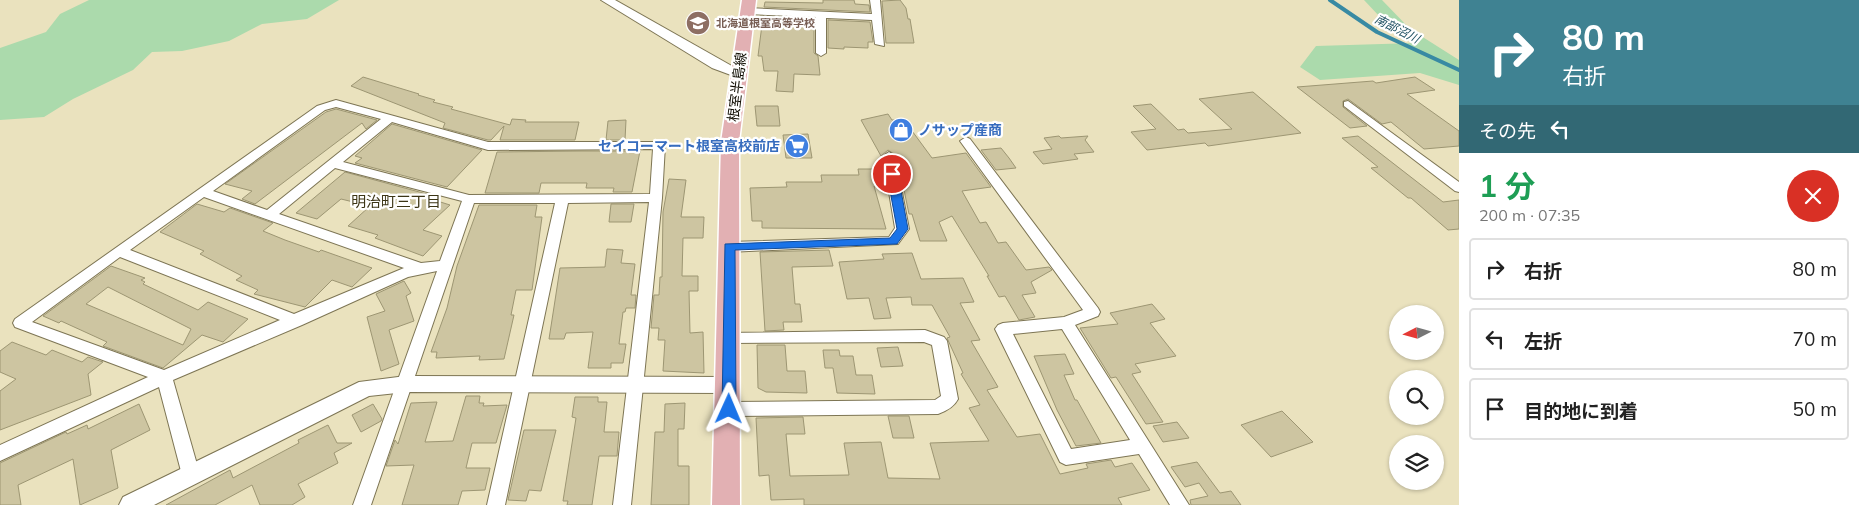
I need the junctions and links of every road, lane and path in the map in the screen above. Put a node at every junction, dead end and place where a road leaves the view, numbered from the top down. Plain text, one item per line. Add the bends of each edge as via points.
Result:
1 (607, 0) edge
2 (875, 0) edge
3 (748, 6) edge
4 (821, 15) junction
5 (877, 18) junction
6 (880, 44) dead end
7 (821, 53) dead end
8 (739, 74) junction
9 (1348, 104) dead end
10 (390, 119) junction
11 (966, 141) dead end
12 (889, 156) dead end
13 (335, 164) junction
14 (1459, 188) edge
15 (204, 192) junction
16 (656, 198) junction
17 (469, 199) junction
18 (562, 199) junction
19 (270, 214) junction
20 (729, 247) junction
21 (119, 251) junction
22 (447, 265) junction
23 (420, 268) junction
24 (297, 321) junction
25 (1066, 323) junction
26 (729, 337) junction
27 (164, 377) junction
28 (406, 384) junction
29 (520, 385) junction
30 (636, 385) junction
31 (730, 385) junction
32 (729, 409) junction
33 (1143, 446) junction
34 (0, 453) edge
35 (191, 475) junction
36 (359, 502) edge
37 (131, 505) edge
38 (496, 505) edge
39 (622, 505) edge
40 (726, 505) edge
41 (1180, 505) edge

1 - 8 street via 717,66
2 - 5 street
3 - 4 street
3 - 8 main road, 根室半島線
4 - 5 street
4 - 7 street
5 - 6 street
8 - 20 main road, 根室半島線 via 730,142
9 - 14 street
10 - 13 street
10 - 15 street via 336,103 321,108
10 - 16 street via 488,146 659,146
11 - 25 street via 1093,312
12 - 20 street via 902,229 893,242
13 - 17 street
13 - 19 street
15 - 19 street
15 - 21 street
16 - 18 street
16 - 30 street
17 - 18 street
17 - 22 street
18 - 29 street
19 - 23 street
20 - 26 main road, 根室半島線
21 - 24 street
21 - 27 street via 20,323
22 - 23 street
22 - 28 street
23 - 24 street
24 - 27 street
25 - 33 street
25 - 33 street via 1003,328 1066,457
26 - 31 main road, 根室半島線
26 - 32 street via 925,336 939,341 950,399 938,407
27 - 34 street
27 - 35 street
28 - 29 street
28 - 35 street via 366,388
28 - 36 street
29 - 30 street
29 - 38 street
30 - 31 street
30 - 39 street
31 - 32 main road, 根室半島線
32 - 40 main road, 根室半島線
33 - 41 street
35 - 37 street

